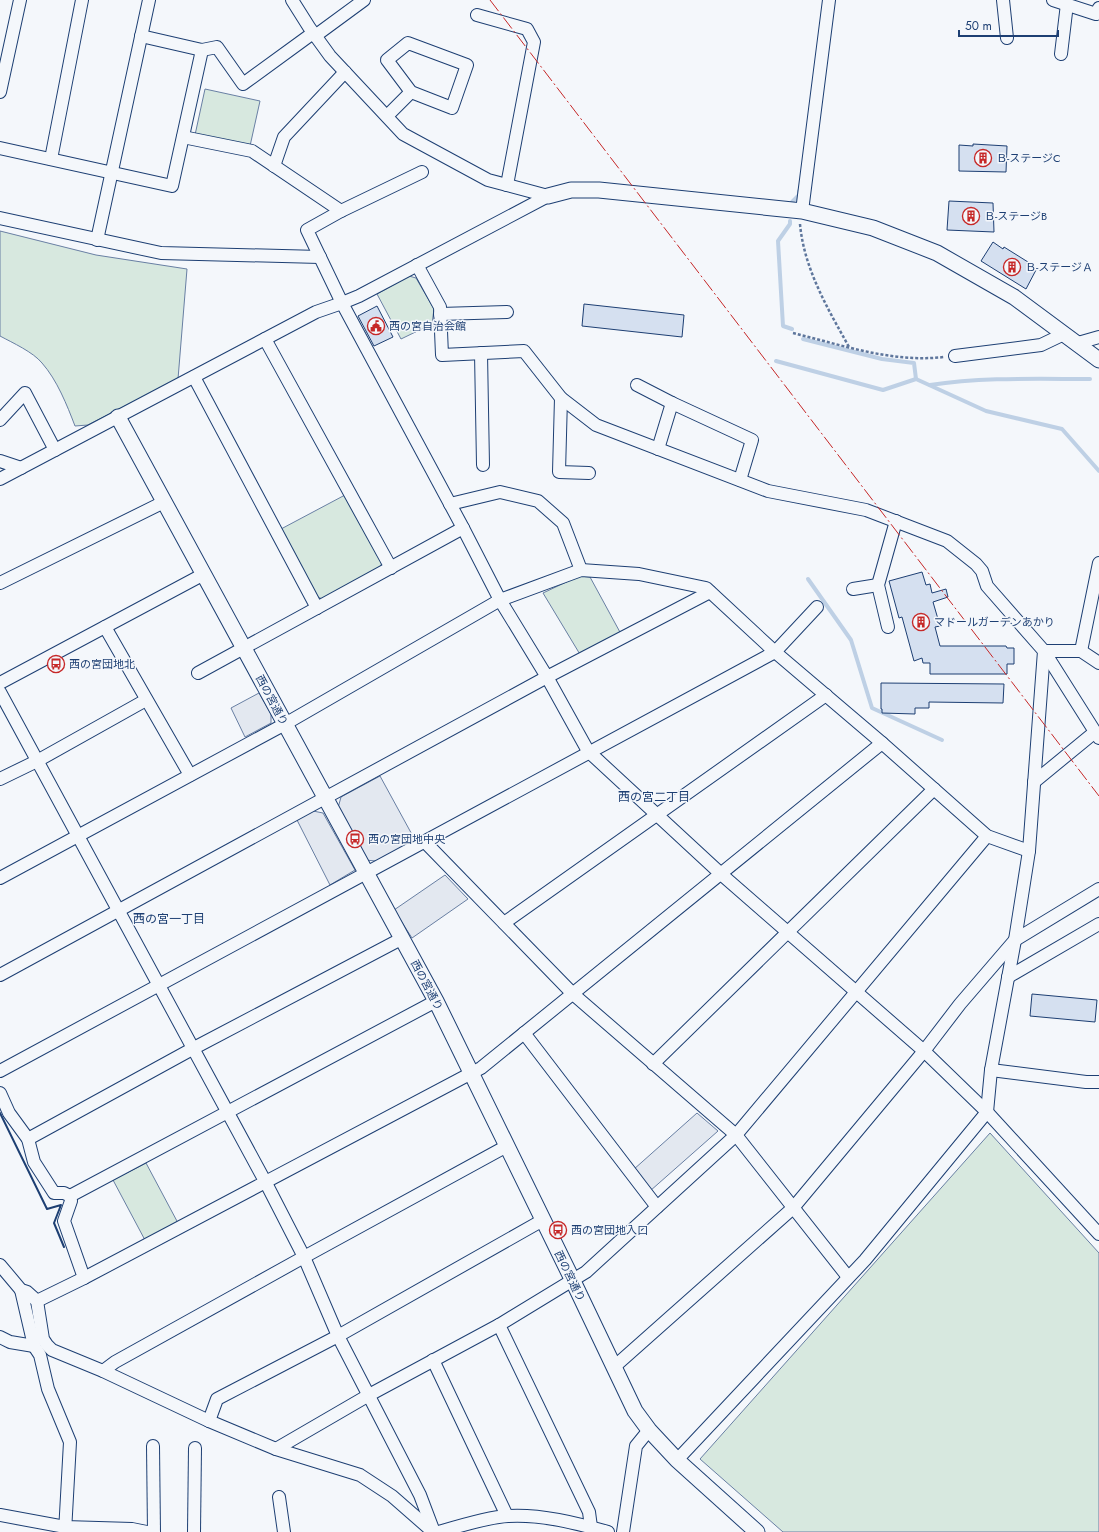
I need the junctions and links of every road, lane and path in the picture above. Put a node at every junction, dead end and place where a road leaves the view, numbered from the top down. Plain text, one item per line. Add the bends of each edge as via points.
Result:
1 (20, 0) edge
2 (82, 0) edge
3 (149, 0) edge
4 (292, 0) edge
5 (364, 0) edge
6 (829, 0) edge
7 (1003, 0) edge
8 (1053, 0) edge
9 (1067, 4) junction
10 (1099, 8) edge
11 (477, 15) dead end
12 (314, 34) junction
13 (142, 36) junction
14 (1007, 38) dead end
15 (5, 49) edge
16 (202, 50) junction
17 (1061, 54) dead end
18 (345, 72) junction
19 (0, 92) edge
20 (411, 92) junction
21 (387, 116) junction
22 (183, 137) junction
23 (0, 148) edge
24 (52, 159) junction
25 (274, 166) junction
26 (112, 172) junction
27 (422, 172) dead end
28 (507, 185) junction
29 (548, 196) junction
30 (341, 211) junction
31 (802, 211) junction
32 (0, 218) edge
33 (97, 240) junction
34 (320, 257) junction
35 (417, 265) junction
36 (342, 303) junction
37 (507, 312) dead end
38 (440, 314) junction
39 (793, 333) dead end
40 (1064, 334) junction
41 (1099, 337) edge
42 (265, 339) junction
43 (1078, 343) junction
44 (849, 347) junction
45 (480, 353) junction
46 (954, 356) joint
47 (1099, 360) edge
48 (194, 377) junction
49 (637, 385) dead end
50 (561, 398) junction
51 (672, 403) junction
52 (118, 417) junction
53 (0, 420) edge
54 (658, 449) junction
55 (55, 450) junction
56 (0, 461) edge
57 (483, 465) dead end
58 (21, 468) junction
59 (589, 473) dead end
60 (0, 479) edge
61 (740, 480) junction
62 (164, 502) junction
63 (450, 504) junction
64 (896, 521) junction
65 (463, 528) junction
66 (1099, 563) edge
67 (391, 568) junction
68 (582, 570) junction
69 (204, 574) junction
70 (0, 583) edge
71 (878, 585) junction
72 (853, 589) dead end
73 (710, 592) junction
74 (500, 600) junction
75 (817, 607) dead end
76 (317, 608) junction
77 (105, 627) junction
78 (888, 627) dead end
79 (244, 648) junction
80 (1044, 651) junction
81 (1081, 651) junction
82 (775, 652) junction
83 (1099, 663) edge
84 (198, 673) dead end
85 (547, 677) junction
86 (0, 683) edge
87 (0, 692) edge
88 (826, 695) junction
89 (146, 700) junction
90 (285, 724) junction
91 (1097, 735) edge
92 (882, 743) junction
93 (588, 752) junction
94 (37, 761) junction
95 (190, 775) junction
96 (0, 779) edge
97 (1034, 782) junction
98 (934, 789) junction
99 (326, 799) junction
100 (657, 814) junction
101 (77, 836) junction
102 (987, 836) junction
103 (424, 842) junction
104 (1029, 851) junction
105 (366, 874) junction
106 (721, 874) junction
107 (0, 878) edge
108 (1099, 889) edge
109 (118, 912) junction
110 (504, 923) junction
111 (1099, 924) edge
112 (788, 932) junction
113 (401, 939) junction
114 (1015, 940) junction
115 (0, 975) edge
116 (1008, 977) junction
117 (159, 986) junction
118 (856, 992) junction
119 (573, 994) junction
120 (436, 1001) junction
121 (524, 1033) junction
122 (194, 1048) junction
123 (924, 1051) junction
124 (653, 1064) junction
125 (991, 1070) junction
126 (0, 1071) edge
127 (472, 1073) junction
128 (1099, 1082) edge
129 (0, 1093) edge
130 (228, 1112) junction
131 (987, 1112) junction
132 (736, 1135) junction
133 (28, 1139) junction
134 (507, 1146) junction
135 (266, 1183) junction
136 (70, 1196) junction
137 (657, 1207) junction
138 (793, 1208) junction
139 (543, 1220) junction
140 (1099, 1234) edge
141 (304, 1257) junction
142 (0, 1265) edge
143 (848, 1277) junction
144 (84, 1278) junction
145 (573, 1281) junction
146 (21, 1290) junction
147 (37, 1301) junction
148 (499, 1325) junction
149 (338, 1336) junction
150 (0, 1338) edge
151 (34, 1346) junction
152 (433, 1360) junction
153 (614, 1367) junction
154 (103, 1371) junction
155 (369, 1395) junction
156 (209, 1421) junction
157 (649, 1430) junction
158 (153, 1446) dead end
159 (195, 1448) dead end
160 (276, 1449) junction
161 (677, 1460) junction
162 (279, 1497) dead end
163 (0, 1515) edge
164 (507, 1516) junction
165 (591, 1527) junction
166 (65, 1529) edge
167 (147, 1532) edge
168 (154, 1532) edge
169 (194, 1532) edge
170 (284, 1532) edge
171 (434, 1532) edge
172 (439, 1532) edge
173 (608, 1532) edge
174 (623, 1532) edge
175 (758, 1532) edge

1 - 15 street
2 - 24 street
3 - 13 street
4 - 12 street
5 - 12 street
6 - 31 street
7 - 14 street
8 - 9 street
9 - 10 street via 1096,14
9 - 17 street
11 - 28 street via 527,29 534,42
12 - 16 street via 243,84 217,47
12 - 18 street
13 - 16 street
13 - 26 street
15 - 19 street
16 - 22 street
18 - 21 street
18 - 25 street via 284,137
20 - 20 street via 452,108 466,65 408,43 387,60
20 - 21 street
21 - 28 street via 403,134 488,180
22 - 25 street via 252,151
22 - 26 street via 172,186
23 - 24 street
24 - 26 street
25 - 30 street
26 - 33 street
27 - 30 street
28 - 29 street
29 - 31 street via 571,190 599,190
29 - 35 street
30 - 34 street via 307,230
31 - 40 street via 873,228 937,253 1014,297
31 - 44 path via 801,231 806,259 830,313
32 - 33 street
33 - 34 street via 161,253
34 - 36 street
35 - 36 street
35 - 38 street via 440,307
36 - 42 street via 316,312
36 - 63 street
37 - 38 street
38 - 45 street via 442,355
39 - 44 path
40 - 43 street
40 - 46 street via 1041,345
41 - 43 street
42 - 48 street
42 - 67 street
43 - 47 street
44 - 46 path via 899,358 929,359
45 - 50 street via 524,351
45 - 57 street
48 - 52 street
48 - 76 street
49 - 51 street
50 - 54 street via 596,425
50 - 59 street via 559,472
51 - 54 street
51 - 61 street via 752,440
52 - 55 street
52 - 62 street, 西の宮通り
53 - 55 street via 25,393
54 - 61 street
55 - 58 street
56 - 58 street
58 - 60 street
61 - 64 street via 768,491 866,510
62 - 69 street, 西の宮通り
62 - 70 street
63 - 65 street
63 - 68 street via 500,492 538,501 563,524
64 - 71 street
64 - 80 street via 947,541 976,564 982,571 987,586
65 - 67 street
65 - 74 street
66 - 81 street
67 - 76 street
68 - 73 street via 639,574 706,588
68 - 74 street
69 - 77 street
69 - 79 street, 西の宮通り
71 - 72 street
71 - 78 street
73 - 82 street
73 - 85 street
74 - 85 street
74 - 90 street
75 - 82 street
76 - 79 street
77 - 86 street
77 - 89 street
79 - 84 street
79 - 90 street, 西の宮通り
80 - 81 street
80 - 91 street
80 - 97 street
81 - 83 street
82 - 88 street
82 - 93 street
85 - 93 street
85 - 99 street
87 - 94 street
88 - 92 street
88 - 100 street
89 - 94 street
89 - 95 street
90 - 95 street
90 - 99 street, 西の宮通り
91 - 97 street
92 - 98 street
92 - 106 street
93 - 100 street
93 - 103 street
94 - 96 street
94 - 101 street
95 - 101 street
97 - 104 street
98 - 102 street
98 - 112 street
99 - 105 street, 西の宮通り
99 - 109 street
100 - 106 street
100 - 110 street
101 - 107 street
101 - 109 street
102 - 104 street
102 - 118 street
103 - 105 street
103 - 110 street
104 - 114 street
105 - 113 street, 西の宮通り
105 - 117 street
106 - 112 street
106 - 119 street
108 - 114 street
109 - 115 street
109 - 117 street
110 - 119 street
111 - 116 street
112 - 118 street
112 - 124 street
113 - 120 street, 西の宮通り
113 - 122 street
114 - 116 street
114 - 123 street
116 - 125 street
117 - 122 street
117 - 126 street
118 - 123 street
118 - 132 street
119 - 121 street
119 - 124 street
120 - 127 street, 西の宮通り
120 - 130 street
121 - 127 street
121 - 137 street
122 - 130 street
122 - 133 street
123 - 131 street
123 - 138 street
124 - 132 street
125 - 128 street
125 - 131 street
127 - 134 street, 西の宮通り
127 - 135 street
129 - 133 street via 9,1113
130 - 135 street
130 - 136 street
131 - 140 street
131 - 143 street via 865,1260
132 - 137 street
132 - 138 street
133 - 136 street via 34,1162 54,1193
134 - 139 street, 西の宮通り
134 - 141 street
135 - 141 street
135 - 144 street
136 - 144 street via 71,1201 64,1221
137 - 145 street
138 - 143 street
138 - 153 street
139 - 145 street, 西の宮通り
139 - 149 street
141 - 149 street
141 - 154 street
142 - 146 street
143 - 161 street
144 - 147 street
145 - 148 street
145 - 153 street, 西の宮通り
146 - 147 street
146 - 151 street
147 - 154 street via 43,1339 47,1345 52,1350
148 - 152 street
148 - 165 street via 588,1512
149 - 155 street
149 - 156 street via 217,1399
150 - 151 street
151 - 166 street via 40,1355 48,1389 70,1442
152 - 155 street
152 - 164 street
153 - 157 street, 西の宮通り via 635,1410
154 - 156 street
155 - 160 street
155 - 171 street via 420,1495
156 - 160 street
157 - 161 street, 西の宮通り
157 - 174 street via 636,1446
158 - 168 street
159 - 169 street
160 - 171 street via 360,1475 392,1496
161 - 175 street, 西の宮通り
162 - 170 street
163 - 166 street
164 - 165 street via 530,1516
164 - 172 street
165 - 173 street
166 - 167 street via 125,1529

